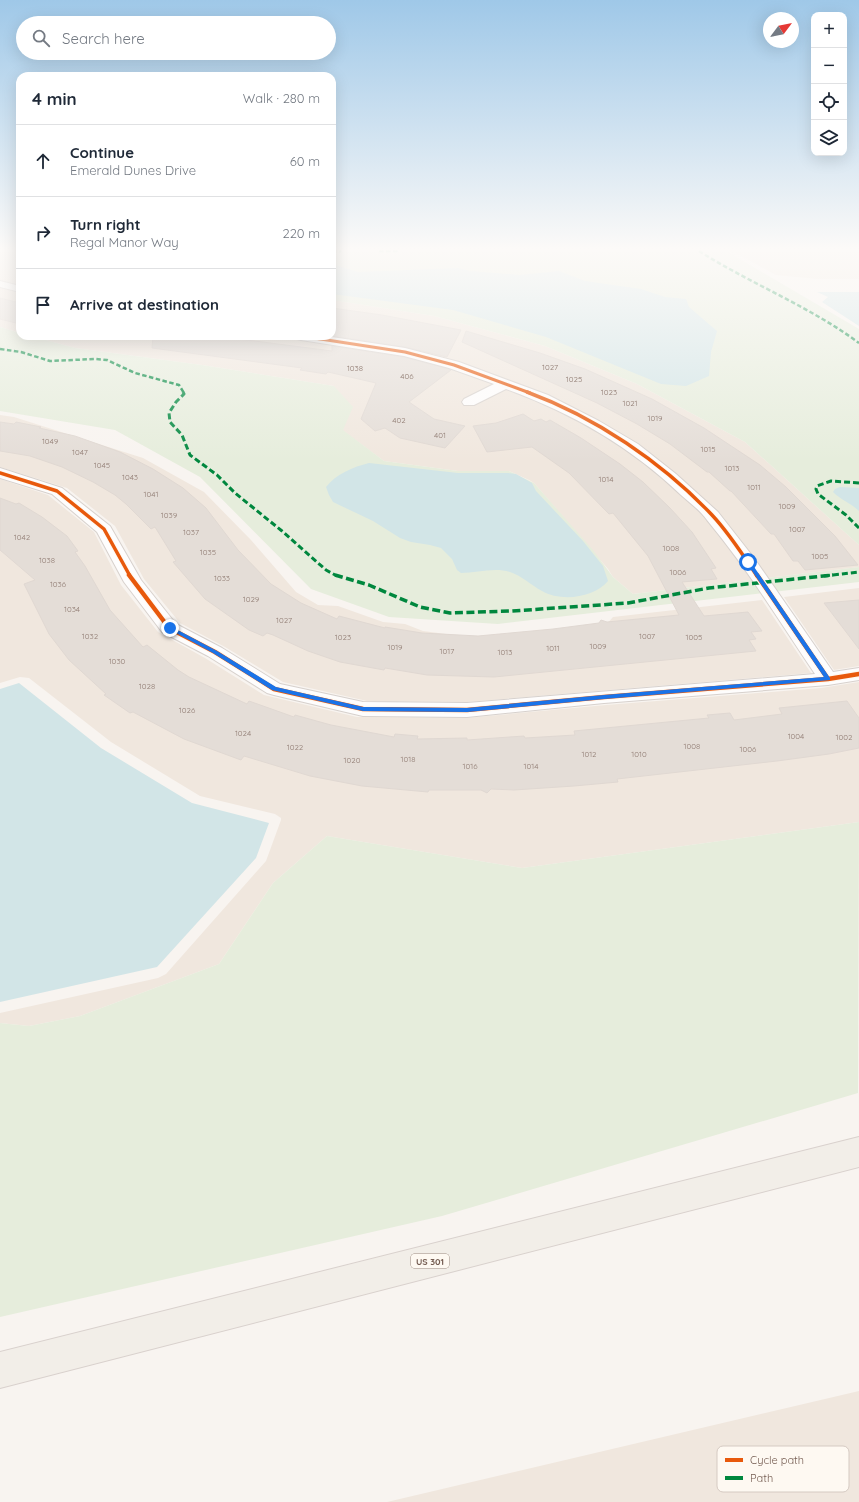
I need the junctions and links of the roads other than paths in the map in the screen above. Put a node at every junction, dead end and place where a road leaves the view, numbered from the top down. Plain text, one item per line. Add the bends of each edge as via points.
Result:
1 (327, 340) edge
2 (505, 384) junction
3 (470, 402) dead end
4 (0, 473) edge
5 (859, 674) edge
6 (828, 679) junction
7 (859, 1152) edge
8 (0, 1370) edge

1 - 2 street via 405,352 454,365
2 - 3 street
2 - 6 street via 543,398 594,424 633,447 671,477 712,515 748,562
4 - 6 street via 58,491 104,529 133,582 170,628 215,652 274,689 363,709 467,710
5 - 6 street
7 - 8 main road, US 301

